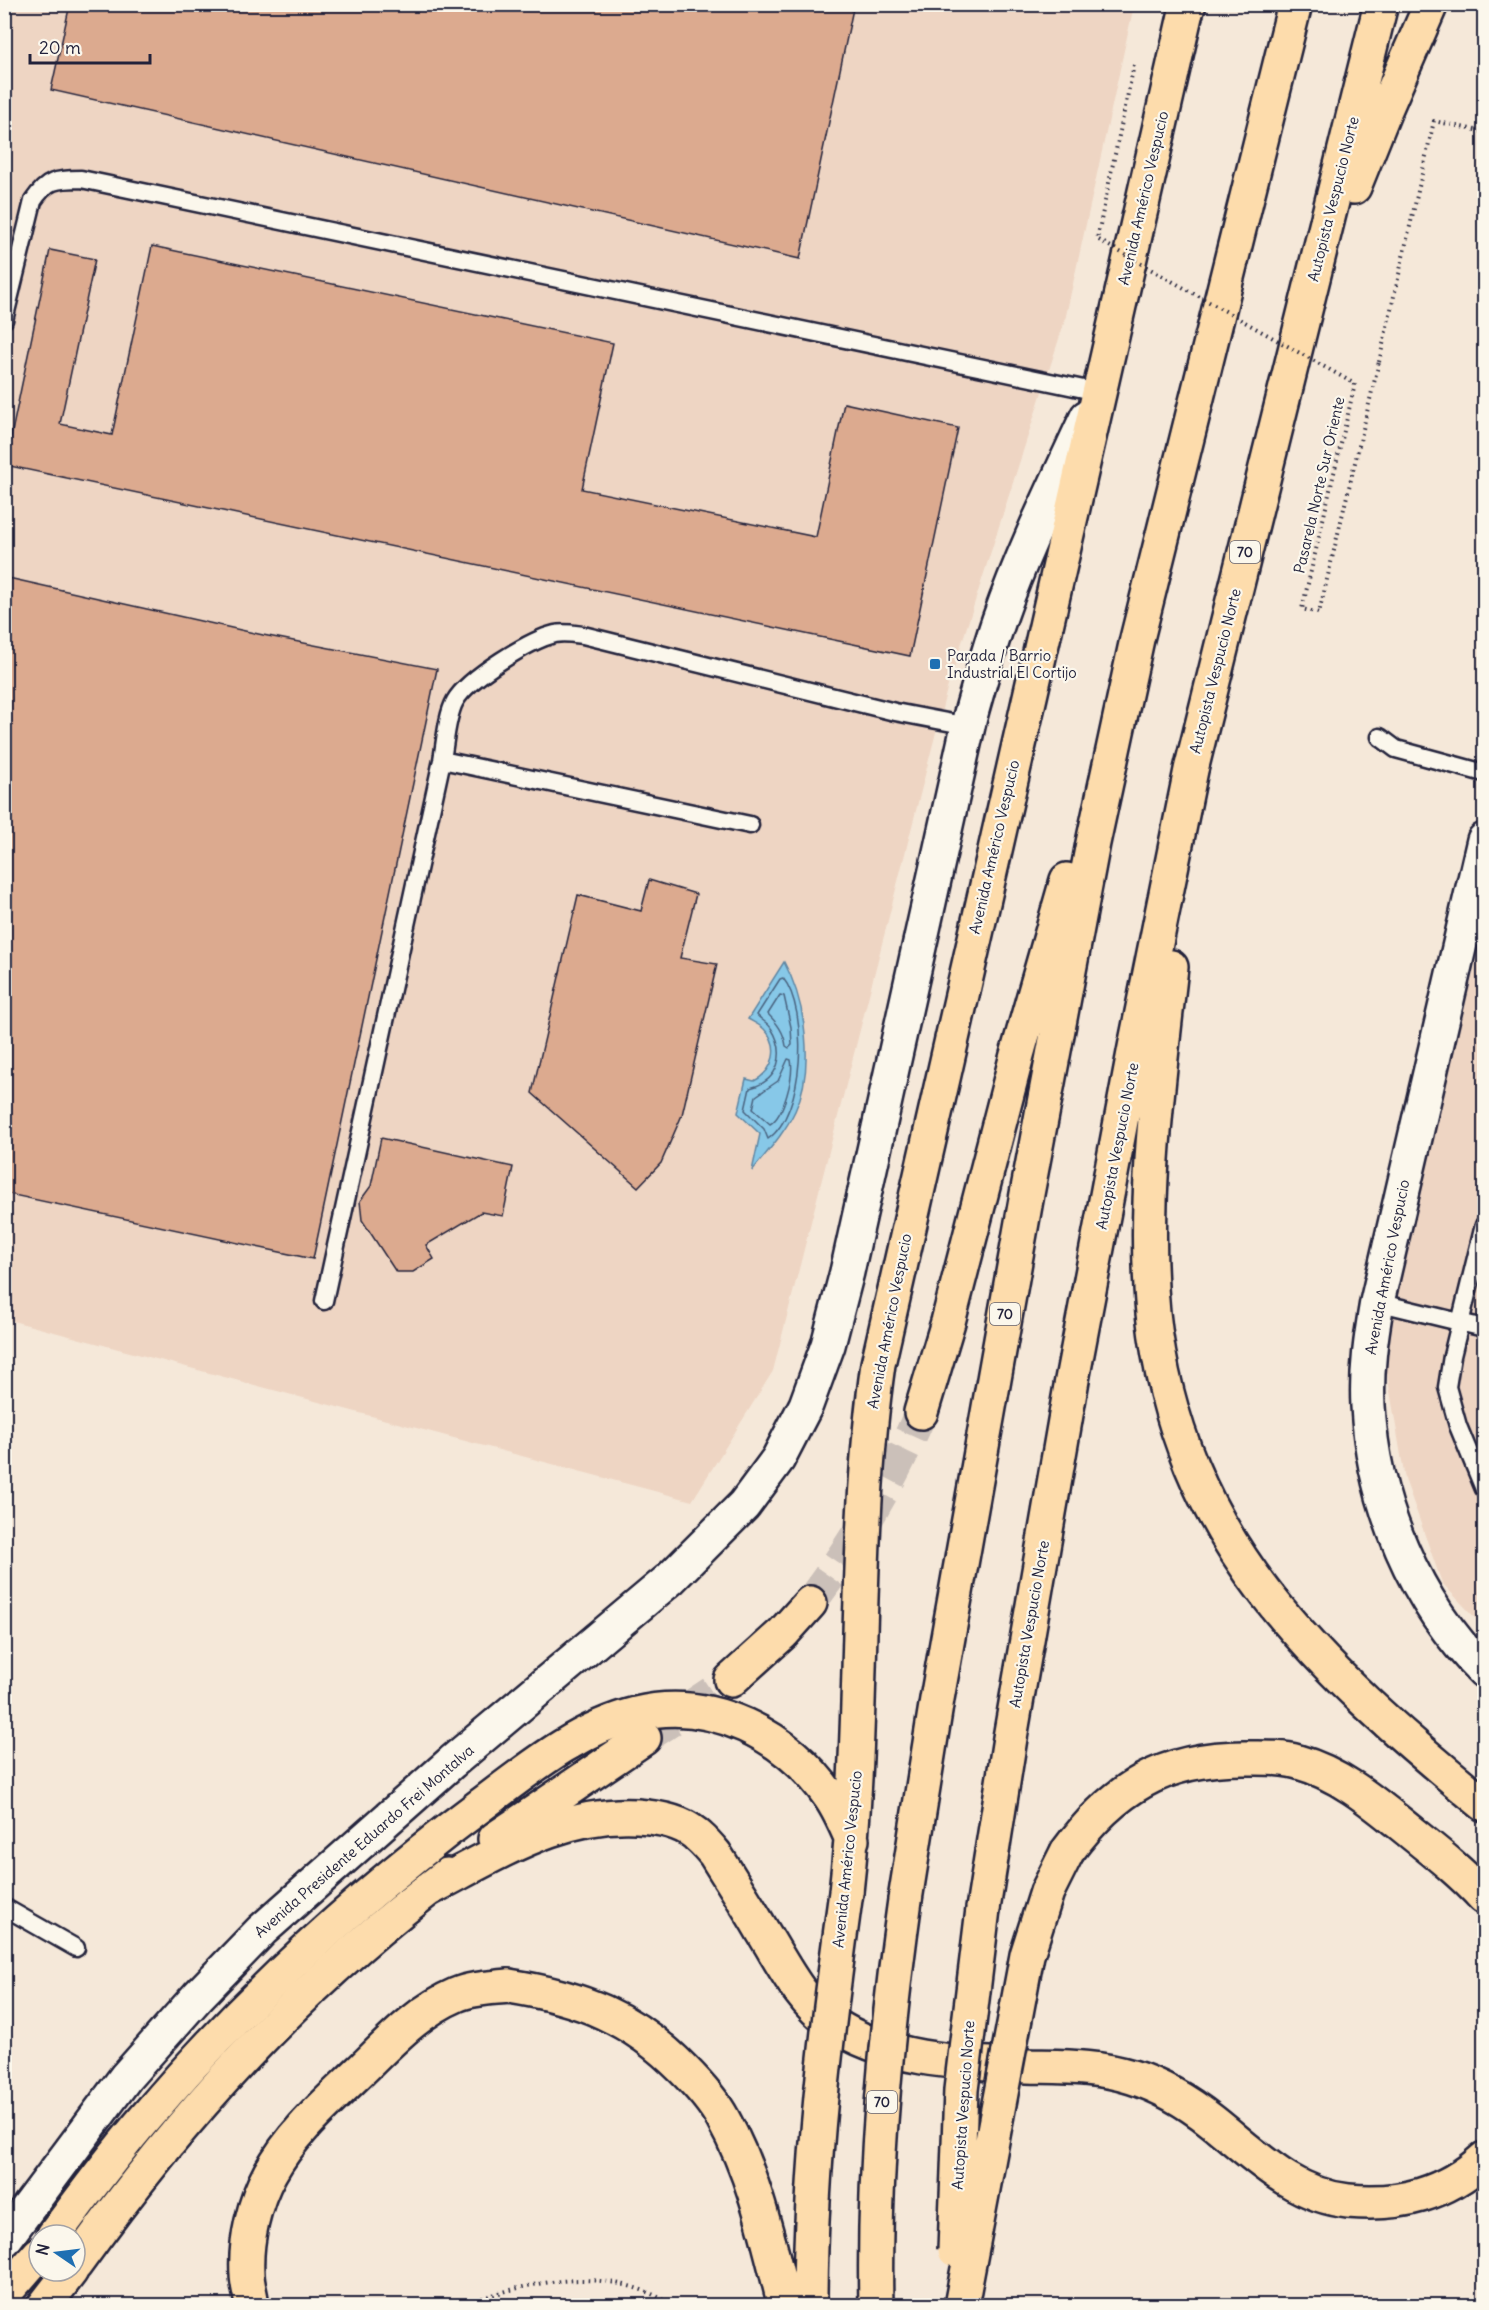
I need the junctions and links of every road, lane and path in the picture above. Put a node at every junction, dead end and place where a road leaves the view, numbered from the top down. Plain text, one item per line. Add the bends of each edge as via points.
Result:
1 (1295, 4) edge
2 (1381, 4) edge
3 (1184, 7) edge
4 (1431, 7) edge
5 (1134, 65) dead end
6 (1485, 132) edge
7 (4, 320) edge
8 (1299, 334) junction
9 (1098, 392) junction
10 (968, 726) junction
11 (1117, 731) junction
12 (1380, 737) dead end
13 (442, 760) junction
14 (1191, 770) junction
15 (1485, 773) edge
16 (750, 825) dead end
17 (1485, 840) edge
18 (1485, 1226) edge
19 (324, 1301) dead end
20 (1377, 1302) junction
21 (1460, 1322) junction
22 (1485, 1328) edge
23 (921, 1412) tunnel mouth
24 (763, 1481) joint
25 (1485, 1489) edge
26 (810, 1603) tunnel mouth
27 (1485, 1671) edge
28 (731, 1680) tunnel mouth
29 (644, 1738) tunnel mouth
30 (1485, 1804) edge
31 (852, 1840) junction
32 (429, 1889) junction
33 (1485, 1897) edge
34 (4, 1906) edge
35 (76, 1948) dead end
36 (1485, 2159) edge
37 (63, 2223) edge
38 (4, 2240) edge
39 (87, 2249) edge
40 (27, 2268) edge
41 (62, 2283) edge
42 (4, 2294) edge
43 (44, 2306) edge
44 (252, 2306) edge
45 (459, 2306) edge
46 (674, 2306) edge
47 (784, 2306) edge
48 (810, 2306) edge
49 (876, 2306) edge
50 (954, 2306) edge
51 (961, 2306) edge

1 - 11 main road, 70
2 - 8 main road, Autopista Vespucio Norte / 70
3 - 9 main road, Avenida Américo Vespucio
4 - 8 main road via 1359,174
5 - 6 path, Pasarela Norte Sur Oriente, bridge via 1097,240 1355,384 1302,609 1319,613 1434,121
7 - 9 lane via 33,201 43,186 62,179 81,179
8 - 14 main road, Autopista Vespucio Norte / 70
9 - 10 main road, Avenida Américo Vespucio via 999,619
9 - 31 main road, Avenida Américo Vespucio via 878,1364 865,1496
10 - 13 lane via 895,712 583,635 556,634 523,648 475,678 455,701
10 - 24 main road, Avenida Américo Vespucio via 828,1345 792,1434
11 - 23 main road via 1057,912
11 - 49 main road, 70, bridge via 1027,1194 905,1900 881,2112
12 - 15 lane via 1396,749
13 - 16 lane
13 - 19 lane
14 - 30 main road via 1159,1077 1150,1227 1153,1312 1187,1460 1231,1546 1273,1605 1328,1665 1403,1736
14 - 50 main road, Autopista Vespucio Norte / 70, bridge via 1074,1369 983,1909 961,2090
17 - 20 main road, Avenida Américo Vespucio
18 - 21 lane
20 - 21 lane
20 - 27 main road, Avenida Américo Vespucio via 1368,1362 1368,1406 1372,1449 1383,1497 1405,1554 1431,1605
21 - 22 lane
21 - 25 lane via 1447,1387 1458,1426
24 - 38 main road, Avenida Presidente Eduardo Frei Montalva via 724,1527 670,1579 452,1762 262,1930 126,2077
26 - 28 main road
29 - 32 main road via 525,1817
31 - 37 main road via 831,1798 789,1753 764,1735 727,1717 688,1710 647,1711 609,1722 558,1748 458,1822 361,1901 277,1978 146,2117
31 - 48 main road, Avenida Américo Vespucio, bridge via 822,2089
32 - 36 main road via 517,1843 585,1819 662,1819 699,1835 715,1854 810,2004 831,2022 873,2044 944,2059 1077,2067 1133,2078 1188,2104 1289,2182 1346,2201 1394,2202 1417,2198 1472,2171
32 - 39 main road via 349,1955 258,2041 164,2148
33 - 51 main road, bridge via 1357,1791 1315,1768 1281,1759 1235,1758 1180,1766 1149,1778 1111,1801 1068,1852 1047,1892 1027,1955
34 - 35 lane
40 - 42 main road
41 - 43 main road
44 - 47 main road, bridge via 247,2274 256,2207 269,2174 304,2126 408,2025 434,2007 456,1995 509,1986 564,1997 615,2017 660,2046 694,2079 723,2118 746,2169
45 - 46 path via 491,2294 576,2278 637,2287

